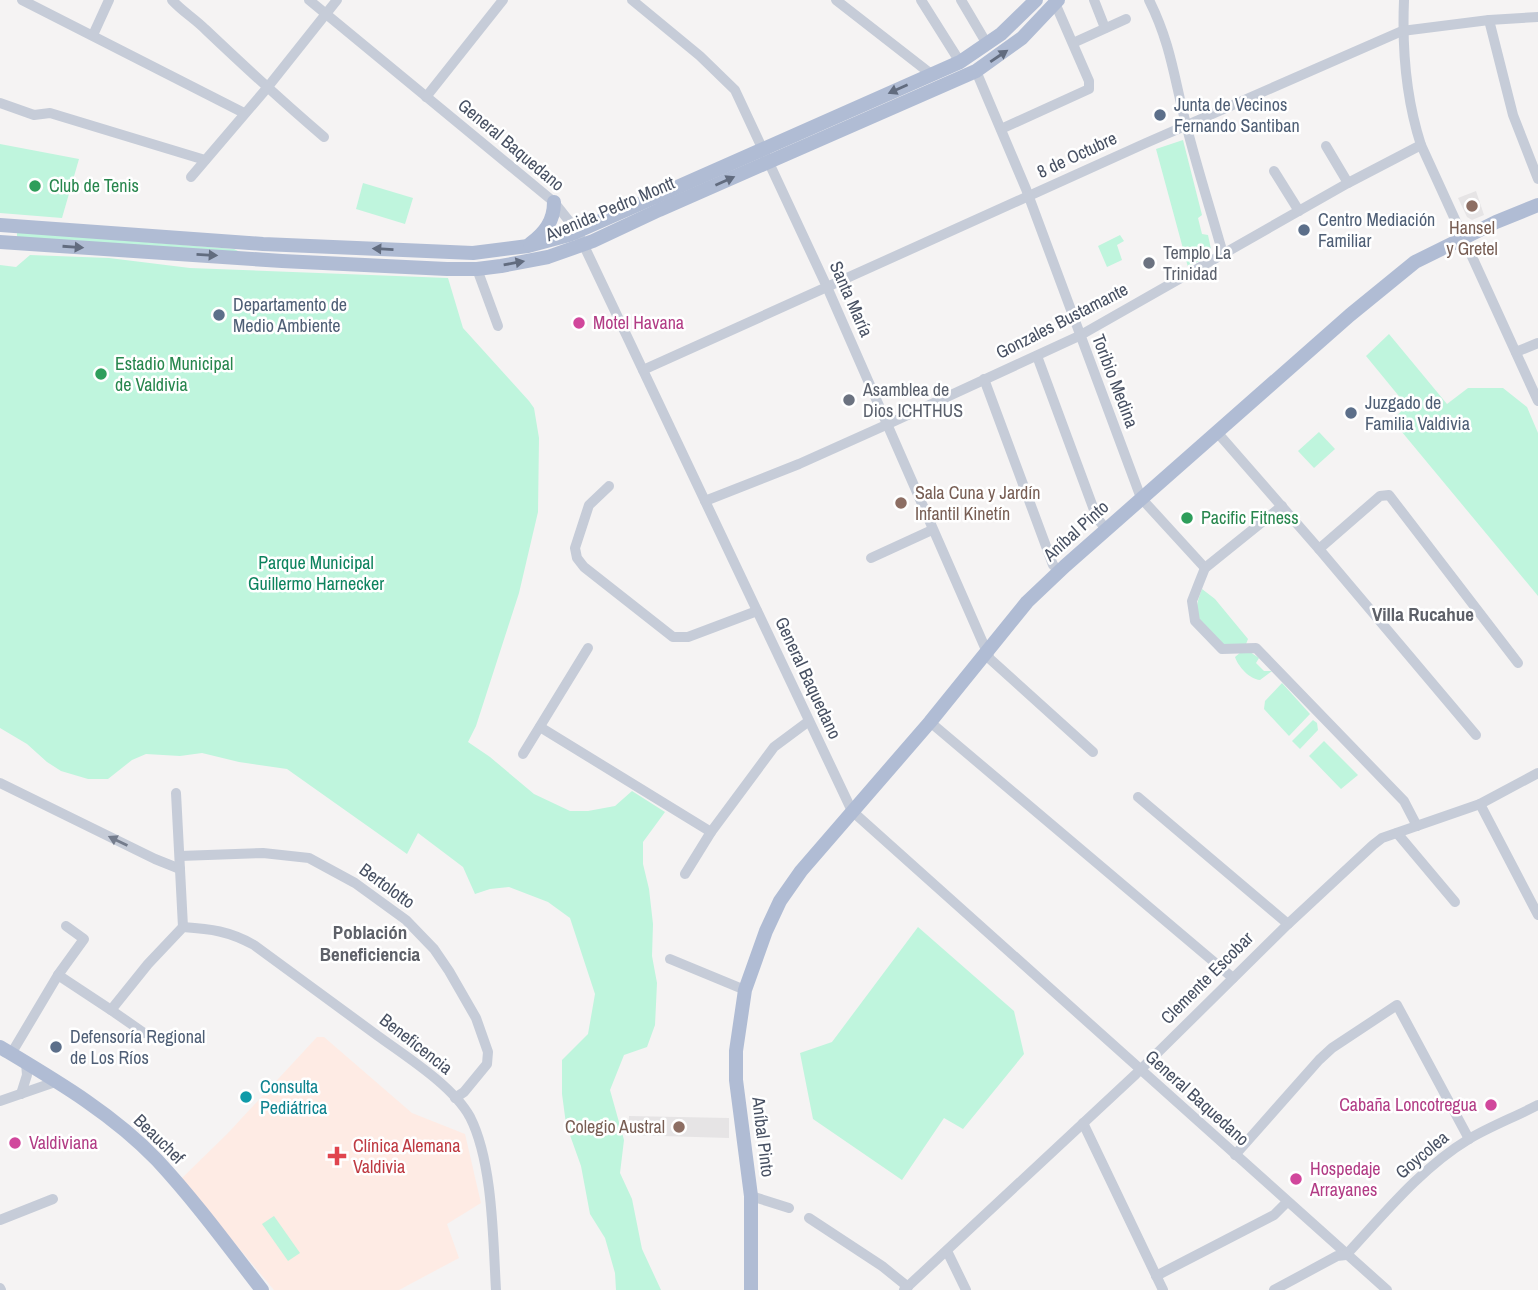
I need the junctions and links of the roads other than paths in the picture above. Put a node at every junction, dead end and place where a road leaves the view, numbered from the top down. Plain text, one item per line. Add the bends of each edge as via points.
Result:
1 (22, 0) edge
2 (108, 0) edge
3 (172, 0) edge
4 (309, 0) edge
5 (337, 0) edge
6 (503, 0) edge
7 (632, 0) edge
8 (836, 0) edge
9 (921, 0) edge
10 (961, 0) edge
11 (1036, 0) edge
12 (1094, 0) edge
13 (1149, 0) edge
14 (1404, 0) edge
15 (1056, 2) edge
16 (42, 5) edge
17 (326, 14) junction
18 (1538, 17) edge
19 (1126, 19) dead end
20 (1489, 20) junction
21 (1105, 28) junction
22 (1402, 32) junction
23 (93, 35) junction
24 (1073, 43) junction
25 (987, 44) junction
26 (960, 62) junction
27 (976, 71) junction
28 (934, 81) junction
29 (267, 88) junction
30 (426, 97) junction
31 (0, 103) edge
32 (244, 113) junction
33 (1186, 125) junction
34 (1001, 129) junction
35 (324, 137) dead end
36 (1422, 145) junction
37 (1326, 146) dead end
38 (764, 147) junction
39 (205, 160) junction
40 (770, 162) junction
41 (1274, 171) dead end
42 (191, 177) dead end
43 (1538, 179) edge
44 (1348, 183) junction
45 (1028, 197) junction
46 (554, 202) junction
47 (1538, 205) edge
48 (1299, 211) junction
49 (4, 225) edge
50 (577, 231) junction
51 (1463, 237) junction
52 (2, 242) edge
53 (263, 244) junction
54 (584, 245) junction
55 (528, 246) junction
56 (1223, 254) junction
57 (263, 259) junction
58 (477, 269) junction
59 (827, 287) junction
60 (498, 326) dead end
61 (1079, 336) junction
62 (1538, 343) edge
63 (1516, 352) junction
64 (1037, 356) junction
65 (643, 370) junction
66 (984, 379) junction
67 (1538, 401) edge
68 (886, 425) junction
69 (1216, 431) junction
70 (609, 486) dead end
71 (1141, 498) junction
72 (705, 501) junction
73 (1282, 506) junction
74 (1106, 529) junction
75 (932, 530) junction
76 (1319, 549) junction
77 (871, 558) dead end
78 (1205, 568) junction
79 (1060, 571) junction
80 (757, 611) junction
81 (589, 648) dead end
82 (987, 650) junction
83 (1518, 663) dead end
84 (809, 721) junction
85 (930, 722) junction
86 (540, 727) junction
87 (1476, 735) dead end
88 (1093, 752) dead end
89 (523, 754) dead end
90 (1538, 772) edge
91 (0, 783) edge
92 (176, 793) dead end
93 (1138, 797) dead end
94 (1480, 804) junction
95 (852, 811) junction
96 (1417, 827) junction
97 (711, 832) junction
98 (1397, 833) junction
99 (180, 856) junction
100 (180, 869) junction
101 (685, 874) dead end
102 (1455, 902) dead end
103 (1538, 915) edge
104 (1287, 923) junction
105 (66, 926) dead end
106 (183, 927) junction
107 (670, 959) dead end
108 (58, 975) junction
109 (1233, 978) junction
110 (745, 990) junction
111 (111, 1010) junction
112 (144, 1033) dead end
113 (6, 1051) edge
114 (26, 1063) junction
115 (1140, 1070) junction
116 (58, 1081) junction
117 (21, 1094) junction
118 (455, 1098) junction
119 (0, 1101) edge
120 (1538, 1105) edge
121 (1083, 1123) junction
122 (1469, 1139) junction
123 (1235, 1155) junction
124 (751, 1196) junction
125 (53, 1199) dead end
126 (1287, 1202) junction
127 (789, 1208) dead end
128 (809, 1218) dead end
129 (0, 1220) edge
130 (947, 1251) junction
131 (1346, 1255) junction
132 (1156, 1276) junction
133 (906, 1288) edge
134 (262, 1290) edge
135 (496, 1290) edge
136 (751, 1290) edge
137 (966, 1290) edge
138 (1163, 1290) edge
139 (1274, 1290) edge
140 (1387, 1290) edge

1 - 16 street
2 - 23 street
3 - 29 street
4 - 17 street, General Baquedano
5 - 17 street
6 - 30 street
7 - 38 street, Santa María via 735,90
8 - 28 street
9 - 26 street
10 - 25 street
11 - 25 main road, Avenida Pedro Montt
12 - 21 street
13 - 33 street via 1171,53
14 - 22 street
15 - 24 street
27 -> 15 main road, Avenida Pedro Montt via 1022,38
16 - 23 street
17 - 29 street
17 - 30 street, General Baquedano
18 - 20 street, 8 de Octubre
19 - 21 street
20 - 22 street, 8 de Octubre
20 - 43 street via 1513,115
21 - 24 street
22 - 33 street, 8 de Octubre
22 - 36 street via 1412,117
23 - 32 street
24 - 34 street via 1089,89
25 - 26 main road, Avenida Pedro Montt
26 - 28 main road, Avenida Pedro Montt
27 - 28 main road, Avenida Pedro Montt
27 - 34 street, Toribio Medina
28 -> 38 main road, Avenida Pedro Montt
28 - 40 main road, Avenida Pedro Montt
29 - 32 street
29 - 35 street
30 - 46 street, General Baquedano
31 - 39 street via 34,115 50,113
32 - 39 street
33 - 45 street, 8 de Octubre
33 - 56 street
34 - 45 street, Toribio Medina
36 - 44 street, Gonzales Bustamante
36 - 51 street
37 - 44 street
38 - 40 street, Santa María
38 - 50 main road, Avenida Pedro Montt
39 - 42 street
54 -> 40 main road, Avenida Pedro Montt
40 - 59 street, Santa María
41 - 48 street
44 - 48 street, Gonzales Bustamante
45 - 59 street, 8 de Octubre
45 - 61 street, Toribio Medina
46 - 50 street, General Baquedano
46 - 55 main road via 549,225
47 - 51 main road, Aníbal Pinto
48 - 56 street, Gonzales Bustamante
49 - 52 main road
49 - 53 main road, Avenida Pedro Montt
50 - 54 street, General Baquedano
50 - 55 main road, Avenida Pedro Montt
51 - 63 street
51 - 69 main road, Aníbal Pinto via 1415,262
52 -> 57 main road, Avenida Pedro Montt
55 -> 53 main road, Avenida Pedro Montt via 473,253
53 - 57 main road
58 -> 54 main road, Avenida Pedro Montt via 548,257
54 - 65 street, General Baquedano
56 - 61 street, Gonzales Bustamante
57 - 58 main road, Avenida Pedro Montt
58 - 60 street
59 - 65 street, 8 de Octubre
59 - 68 street, Santa María
61 - 64 street, Gonzales Bustamante
61 - 71 street, Toribio Medina
62 - 63 street
63 - 67 street
64 - 66 street, Gonzales Bustamante
64 - 74 street via 1097,518
65 - 72 street, General Baquedano
66 - 68 street, Gonzales Bustamante
66 - 79 street
68 - 72 street, Gonzales Bustamante
68 - 75 street, Santa María
69 - 71 main road, Aníbal Pinto
69 - 73 street
70 - 80 street via 589,505 575,548 584,567 673,637 688,638
71 - 74 main road, Aníbal Pinto
71 - 78 street, Toribio Medina
72 - 80 street, General Baquedano
73 - 76 street
73 - 78 street
74 - 79 main road, Aníbal Pinto
75 - 77 street
75 - 82 street, Santa María
76 - 83 street via 1380,496 1389,495
76 - 87 street
78 - 96 street via 1192,601 1195,621 1222,649 1256,648 1404,801
79 - 82 main road, Aníbal Pinto
80 - 84 street, General Baquedano
81 - 86 street
82 - 85 main road, Aníbal Pinto
82 - 88 street, Santa María via 990,659
84 - 95 street, General Baquedano
84 - 97 street via 774,747
85 - 95 main road, Aníbal Pinto
85 - 109 street
86 - 89 street
86 - 97 street
90 - 94 street, Clemente Escobar
100 -> 91 street
92 - 99 street
93 - 104 street
94 - 96 street, Clemente Escobar
94 - 103 street
95 - 110 main road, Aníbal Pinto via 780,901
95 - 115 street, General Baquedano
96 - 98 street, Clemente Escobar
97 - 101 street
98 - 102 street
98 - 104 street, Clemente Escobar via 1373,845
99 - 100 street
99 - 118 street, Bertolotto via 263,853 309,858 355,883 406,920 449,971 476,1018 488,1052 487,1064
100 - 106 street
104 - 109 street, Clemente Escobar
105 - 108 street via 84,939
106 - 111 street
106 - 118 street, Beneficencia via 225,931 254,945
107 - 110 street
108 - 111 street
108 - 113 street
109 - 115 street, Clemente Escobar
110 - 124 main road, Aníbal Pinto via 737,1032 736,1080
111 - 112 street
113 - 114 main road, Beauchef
114 - 116 main road, Beauchef
114 - 117 street
115 - 121 street, Clemente Escobar
115 - 123 street, General Baquedano
116 - 117 street
116 - 134 main road, Beauchef via 156,1160
117 - 119 street
118 - 135 street, Beneficencia via 469,1116 486,1175
120 - 122 street, Goycolea
121 - 130 street, Clemente Escobar
121 - 132 street
122 - 123 street via 1397,1005 1319,1060
122 - 131 street, Goycolea via 1419,1177
123 - 126 street, General Baquedano
124 - 127 street
124 - 136 main road, Aníbal Pinto
125 - 129 street
126 - 131 street, General Baquedano
126 - 132 street via 1275,1214
128 - 133 street via 882,1266
130 - 133 street, Clemente Escobar
130 - 137 street
131 - 139 street
131 - 140 street, General Baquedano
132 - 138 street

